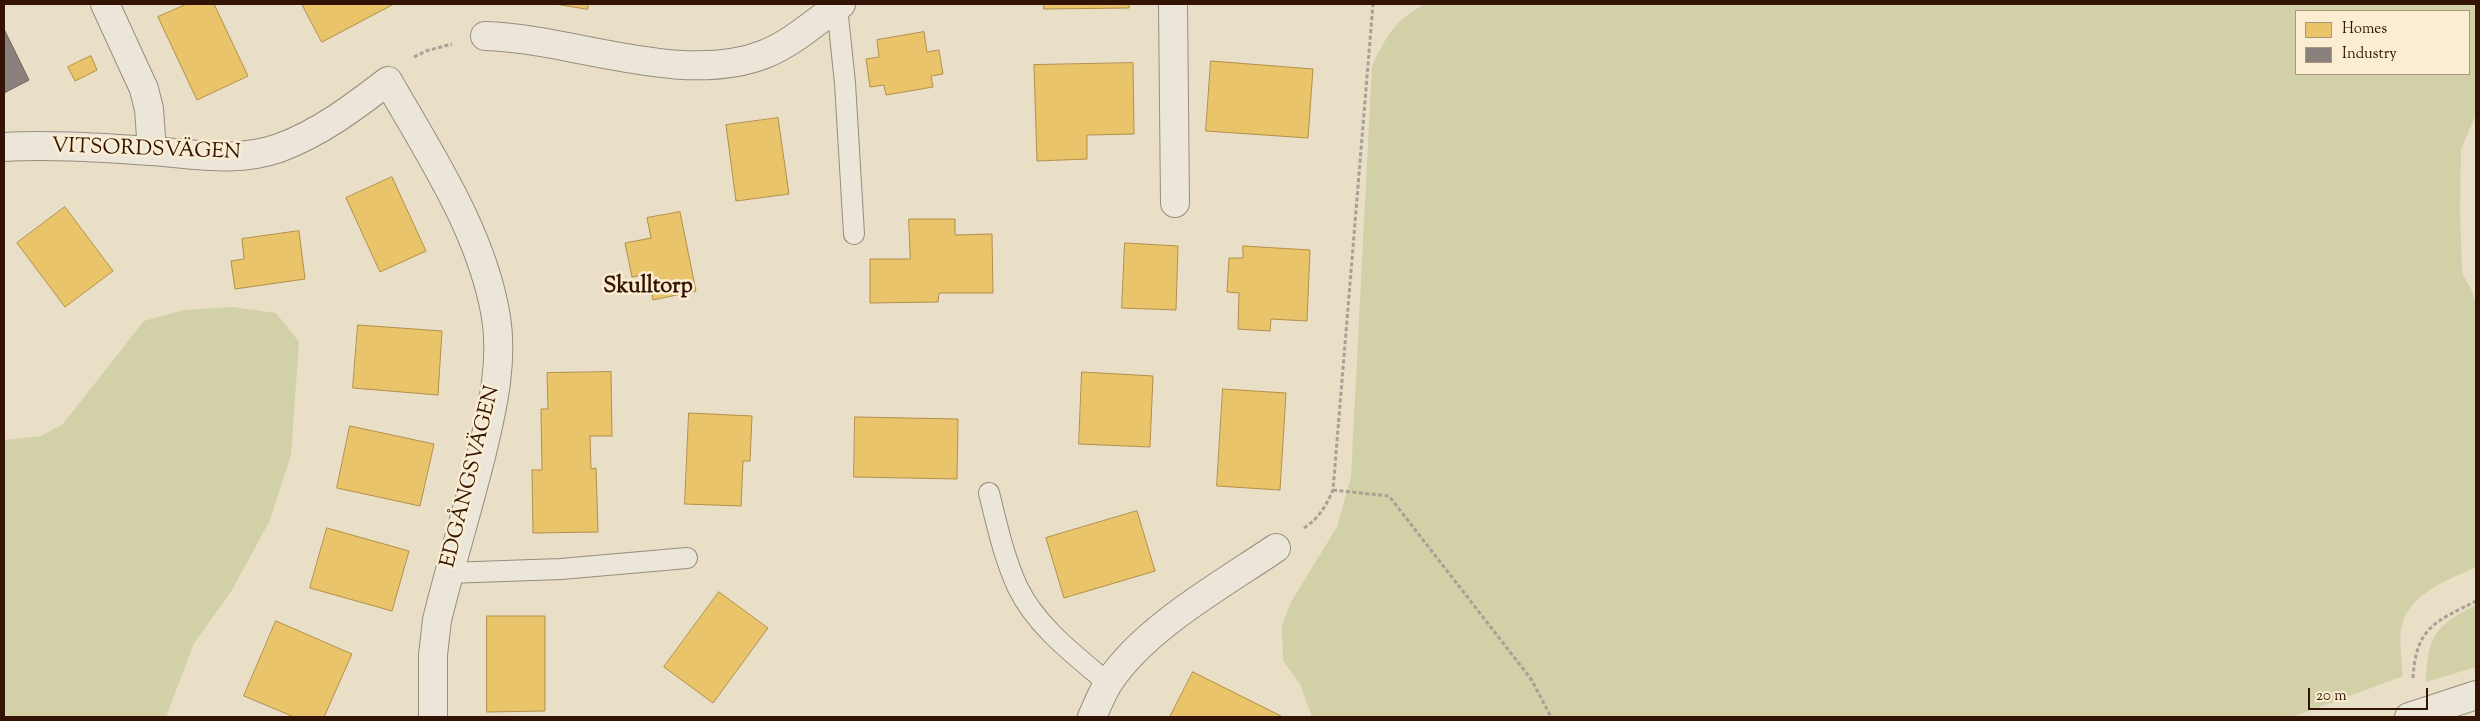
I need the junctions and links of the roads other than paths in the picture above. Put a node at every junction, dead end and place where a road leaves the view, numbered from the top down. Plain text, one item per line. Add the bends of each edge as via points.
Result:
1 (104, 4) edge
2 (1174, 4) edge
3 (839, 5) edge
4 (485, 36) road end
5 (388, 81) joint
6 (4, 147) edge
7 (152, 151) junction
8 (1175, 203) dead end
9 (854, 234) dead end
10 (989, 493) dead end
11 (1276, 548) road end
12 (687, 558) dead end
13 (448, 573) junction
14 (1108, 683) junction
15 (2476, 695) edge
16 (433, 717) edge
17 (1092, 717) edge
18 (2409, 717) edge

1 - 7 street via 144,89
2 - 8 street
3 - 4 street via 766,54 729,64 668,64 515,36
3 - 9 lane
5 - 7 street, VITSORDSVÄGEN via 344,115 278,149 240,157
5 - 13 street, EDGÅNGSVÄGEN via 442,175 473,240 496,318 494,400
6 - 7 street, VITSORDSVÄGEN
10 - 14 lane via 1001,543 1019,590 1041,622
11 - 14 street via 1170,621 1127,660
12 - 13 lane via 561,569
13 - 16 street, EDGÅNGSVÄGEN via 433,655
14 - 17 street
15 - 18 street

